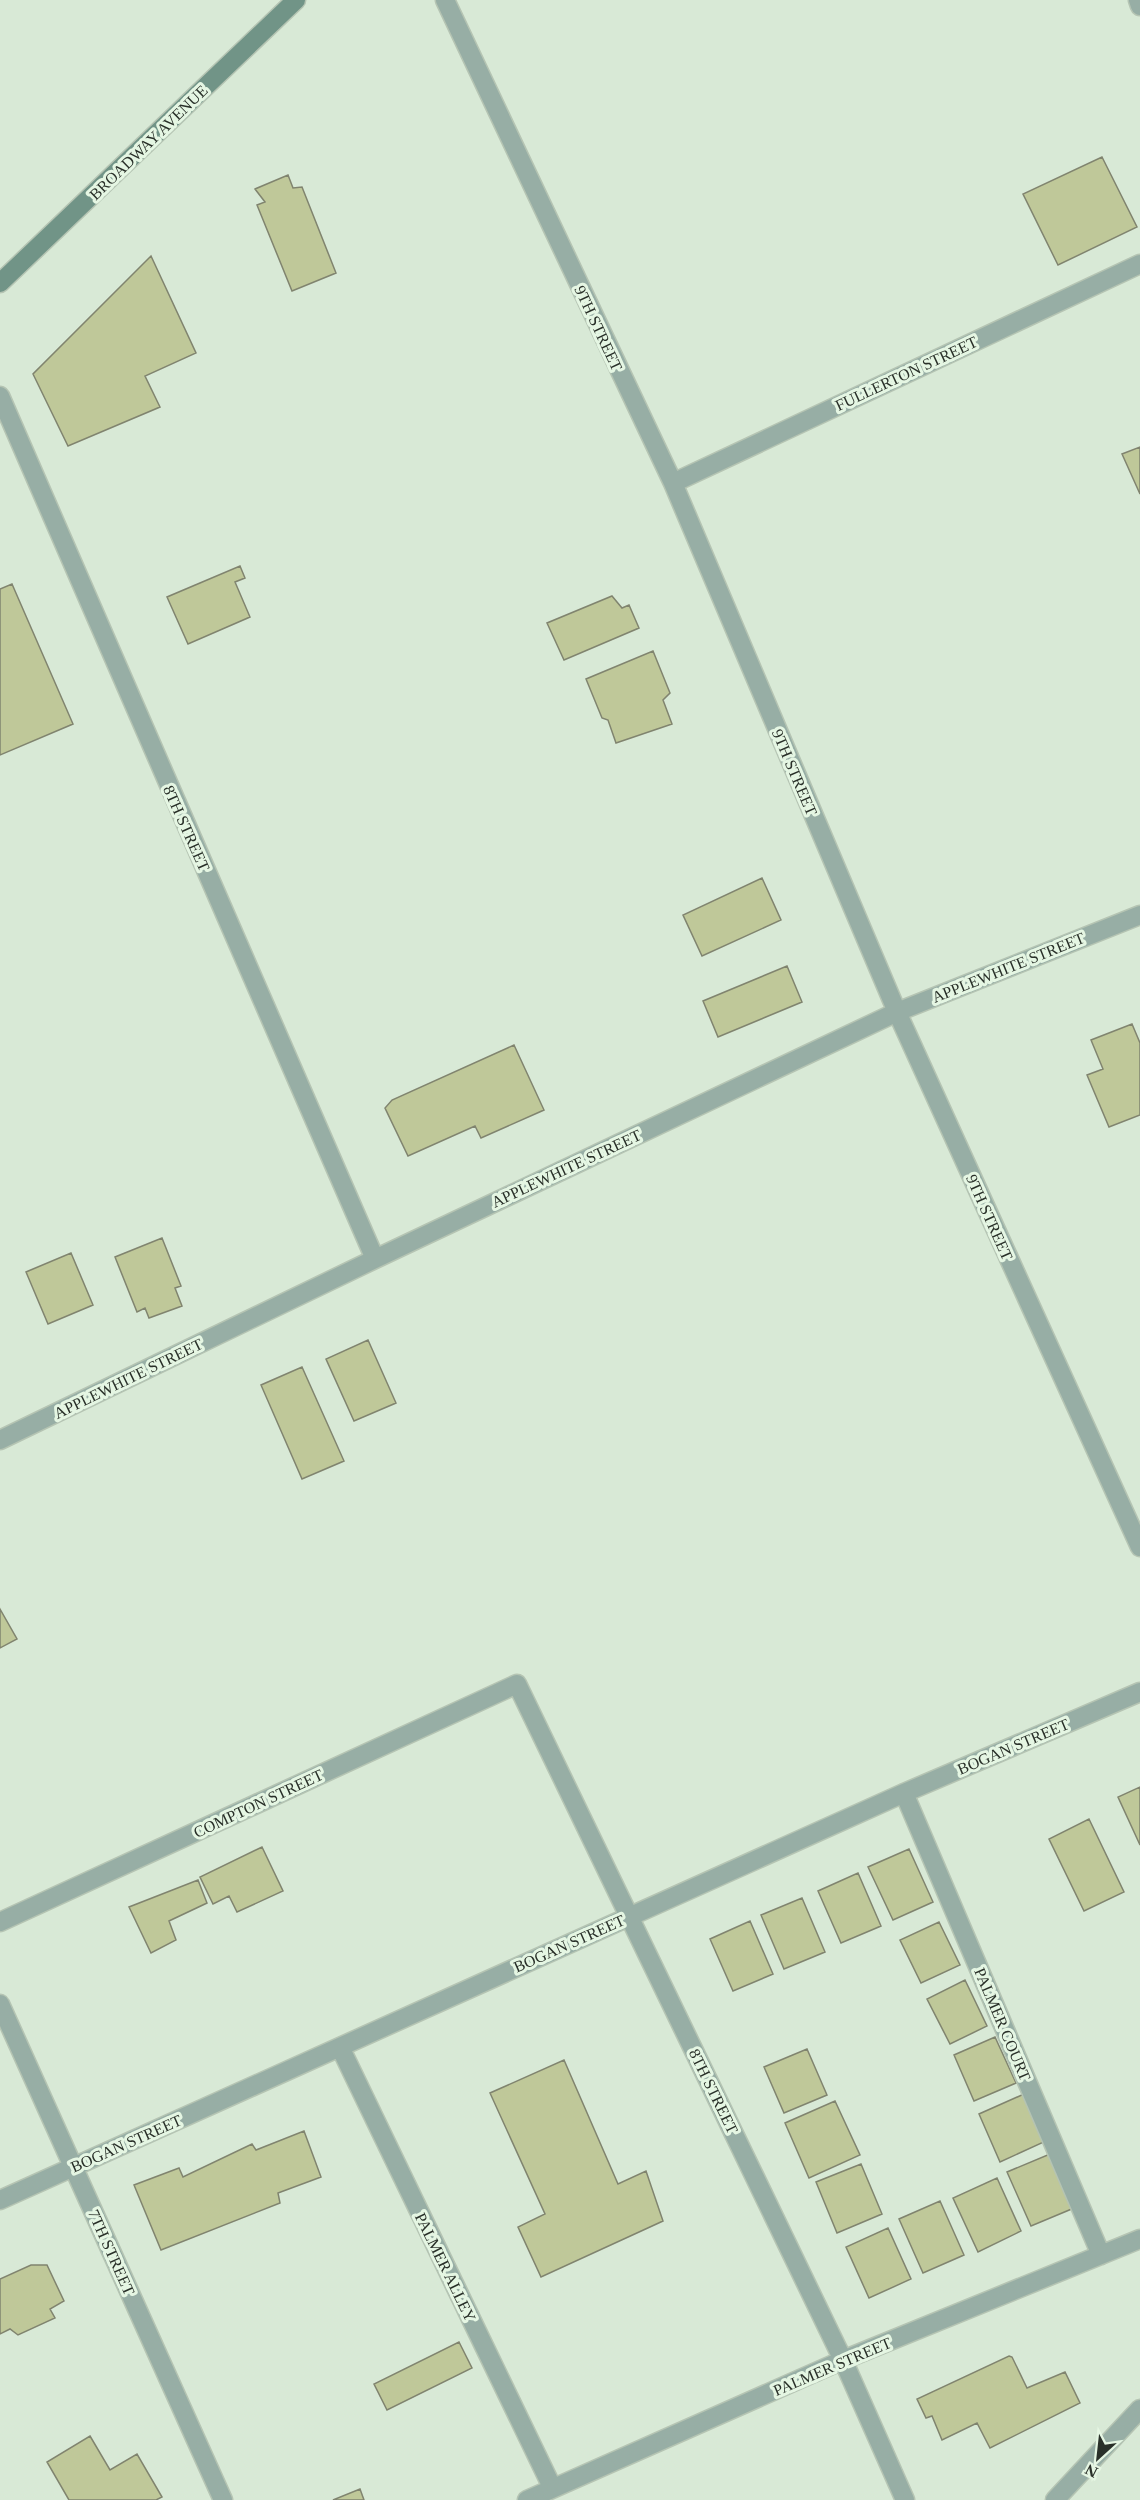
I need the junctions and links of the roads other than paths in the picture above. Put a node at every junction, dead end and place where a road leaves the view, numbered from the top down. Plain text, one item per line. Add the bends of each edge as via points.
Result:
1 (296, 0) edge
2 (445, 0) edge
3 (1137, 0) edge
4 (1140, 6) edge
5 (1140, 264) edge
6 (0, 283) edge
7 (0, 396) edge
8 (673, 483) junction
9 (1140, 915) edge
10 (897, 1012) junction
11 (375, 1259) junction
12 (0, 1440) edge
13 (1140, 1547) edge
14 (517, 1684) joint
15 (1140, 1692) edge
16 (904, 1793) junction
17 (629, 1915) junction
18 (0, 1922) edge
19 (0, 2004) edge
20 (340, 2047) junction
21 (74, 2166) junction
22 (0, 2200) edge
23 (1140, 2239) edge
24 (1101, 2255) junction
25 (843, 2360) junction
26 (1140, 2409) edge
27 (552, 2487) junction
28 (223, 2500) edge
29 (527, 2500) edge
30 (905, 2500) edge
31 (1055, 2500) edge

1 - 6 main road, BROADWAY AVENUE
2 - 8 street, 9TH STREET
3 - 4 street
5 - 8 street, FULLERTON STREET
7 - 11 street, 8TH STREET
8 - 10 street, 9TH STREET
9 - 10 street, APPLEWHITE STREET
10 - 11 street, APPLEWHITE STREET
10 - 13 street, 9TH STREET
11 - 12 street, APPLEWHITE STREET
14 - 17 street, 8TH STREET
14 - 18 street, COMPTON STREET
15 - 16 street, BOGAN STREET
16 - 17 street, BOGAN STREET
16 - 24 street, PALMER COURT
17 - 20 street, BOGAN STREET
17 - 25 street, 8TH STREET
19 - 21 street, 7TH STREET
20 - 21 street, BOGAN STREET
20 - 27 street, PALMER ALLEY
21 - 22 street, BOGAN STREET
21 - 28 street, 7TH STREET
23 - 24 street, PALMER STREET
24 - 25 street, PALMER STREET
25 - 27 street, PALMER STREET
25 - 30 street, 8TH STREET
26 - 31 street
27 - 29 street, PALMER STREET

